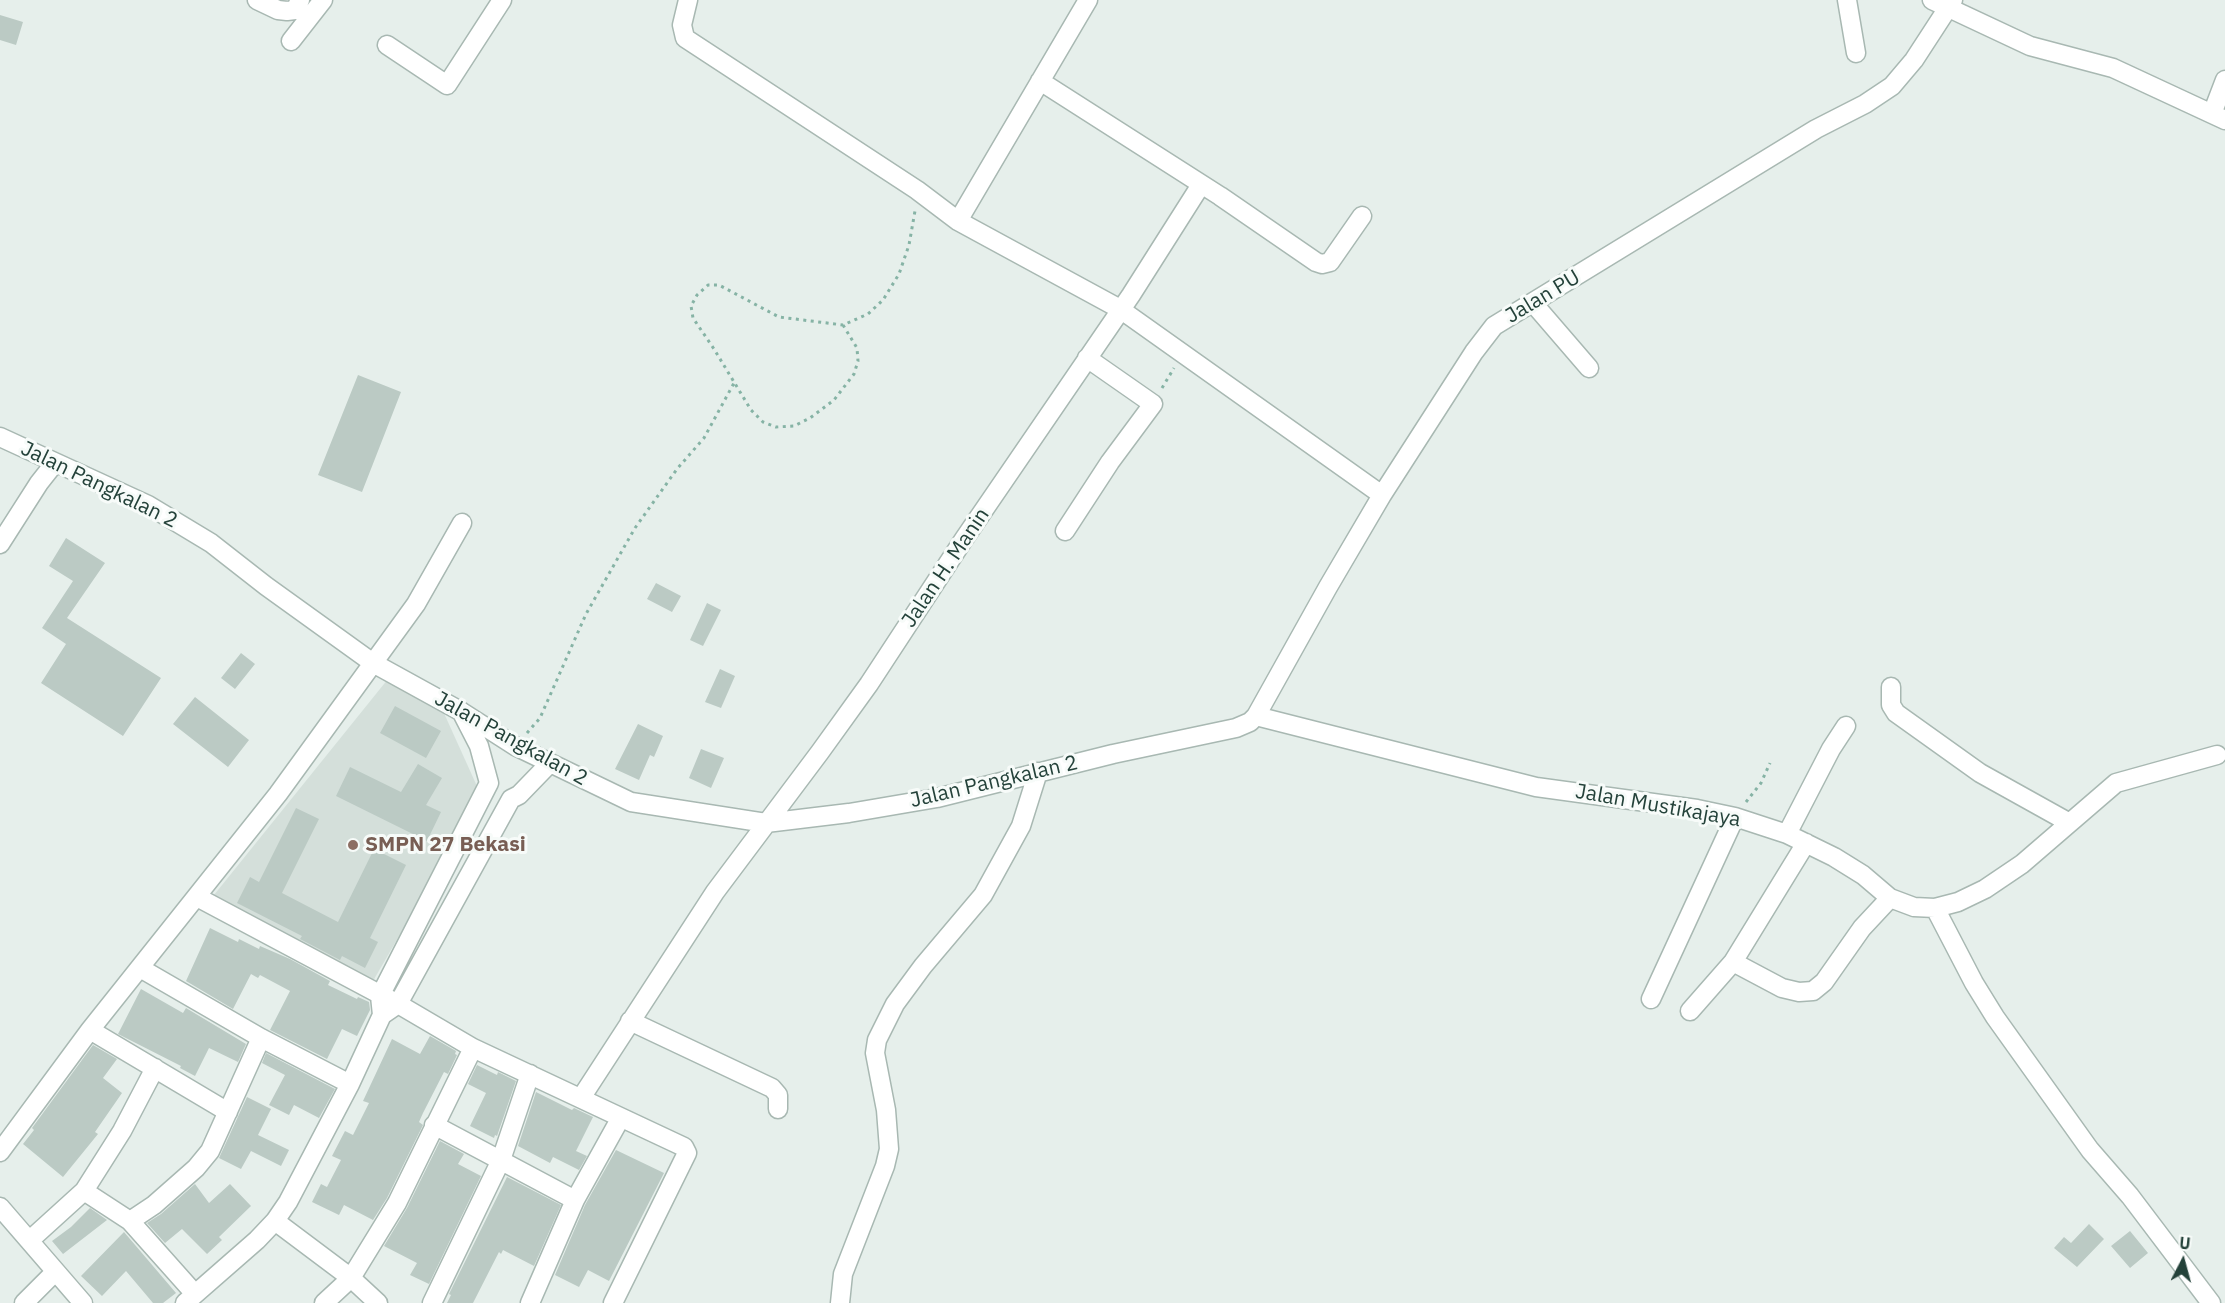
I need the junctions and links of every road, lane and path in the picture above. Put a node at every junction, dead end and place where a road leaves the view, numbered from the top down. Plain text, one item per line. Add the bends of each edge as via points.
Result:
1 (257, 0) edge
2 (300, 0) edge
3 (323, 0) edge
4 (502, 0) edge
5 (688, 0) edge
6 (1088, 0) edge
7 (1847, 0) edge
8 (1945, 2) edge
9 (291, 41) dead end
10 (387, 45) dead end
11 (1856, 53) dead end
12 (1040, 81) junction
13 (2225, 81) edge
14 (2219, 117) edge
15 (916, 190) junction
16 (1197, 191) dead end
17 (1362, 216) dead end
18 (958, 221) junction
19 (1533, 303) junction
20 (1120, 309) junction
21 (843, 325) junction
22 (1182, 353) junction
23 (1087, 358) junction
24 (1588, 368) dead end
25 (734, 383) junction
26 (1153, 404) junction
27 (0, 437) edge
28 (54, 464) junction
29 (1382, 495) junction
30 (462, 523) dead end
31 (1065, 531) dead end
32 (0, 544) edge
33 (373, 663) junction
34 (1891, 687) dead end
35 (462, 712) junction
36 (1256, 716) junction
37 (1846, 726) dead end
38 (515, 746) junction
39 (2217, 755) dead end
40 (1770, 763) dead end
41 (550, 764) junction
42 (1038, 772) junction
43 (487, 789) junction
44 (511, 799) junction
45 (1735, 817) junction
46 (2068, 822) junction
47 (766, 823) junction
48 (1787, 834) junction
49 (1806, 843) junction
50 (197, 897) junction
51 (1890, 898) junction
52 (1935, 908) junction
53 (1733, 962) junction
54 (140, 968) junction
55 (380, 996) junction
56 (1651, 999) dead end
57 (398, 1004) junction
58 (1690, 1011) dead end
59 (382, 1015) junction
60 (630, 1021) junction
61 (90, 1030) junction
62 (261, 1038) junction
63 (473, 1048) junction
64 (155, 1068) junction
65 (530, 1074) junction
66 (350, 1084) junction
67 (581, 1098) junction
68 (778, 1109) dead end
69 (228, 1112) junction
70 (620, 1119) junction
71 (434, 1125) junction
72 (0, 1152) edge
73 (501, 1160) junction
74 (84, 1191) junction
75 (575, 1200) junction
76 (0, 1207) edge
77 (130, 1221) junction
78 (275, 1221) junction
79 (30, 1240) junction
80 (55, 1272) junction
81 (351, 1278) junction
82 (190, 1299) edge
83 (24, 1303) edge
84 (82, 1303) edge
85 (324, 1303) edge
86 (378, 1303) edge
87 (432, 1303) edge
88 (530, 1303) edge
89 (613, 1303) edge
90 (840, 1303) edge
91 (2211, 1303) edge

1 - 2 street via 286,11 295,10
3 - 9 street
4 - 10 street via 447,86
5 - 15 street via 682,25 685,38
6 - 12 street
7 - 11 street
8 - 14 street via 2031,46 2113,68
8 - 19 street, Jalan PU via 1914,60 1892,86
12 - 17 street via 1316,262 1330,262
12 - 18 street
13 - 14 street
15 - 18 street
15 - 21 path via 909,245 899,274 883,300 868,314
16 - 20 street, Jalan H. Manin
18 - 20 street
19 - 24 street
19 - 29 street, Jalan PU via 1494,326
20 - 22 street
20 - 23 street, Jalan H. Manin
21 - 25 path via 857,348 854,374 834,400 810,418 794,426 763,422
21 - 25 path via 779,317 719,285 708,285 691,306 693,318
22 - 26 path
22 - 29 street
23 - 26 street
23 - 47 street, Jalan H. Manin via 869,684
25 - 38 path via 704,438 634,528 586,614 540,718
26 - 31 street
27 - 28 street, Jalan Pangkalan 2
28 - 32 street
28 - 33 street, Jalan Pangkalan 2 via 148,505 211,543
29 - 36 street, Jalan PU
30 - 33 street via 416,604
33 - 35 street, Jalan Pangkalan 2
33 - 50 street
34 - 46 street via 1896,714 1980,773
35 - 38 street, Jalan Pangkalan 2
35 - 43 street via 479,746 489,783
36 - 42 street, Jalan Pangkalan 2 via 1236,728
36 - 45 street, Jalan Mustikajaya via 1536,787
37 - 48 street
38 - 41 street, Jalan Pangkalan 2
39 - 46 street, Jalan Mustikajaya via 2116,783
40 - 45 path via 1761,783
41 - 44 street
41 - 47 street, Jalan Pangkalan 2 via 631,802
42 - 47 street, Jalan Pangkalan 2 via 937,798
42 - 90 street via 1022,826 987,889 922,966 877,1040 874,1053 886,1110 888,1149 843,1274
43 - 44 street
43 - 55 street
44 - 57 street
45 - 48 street, Jalan Mustikajaya
45 - 56 street
46 - 52 street, Jalan Mustikajaya via 2022,864 1985,889
47 - 60 street, Jalan H. Manin
48 - 49 street, Jalan Mustikajaya
49 - 51 street, Jalan Mustikajaya via 1863,875
49 - 53 street
50 - 54 street
50 - 55 street
51 - 52 street, Jalan Mustikajaya via 1914,907
51 - 53 street via 1813,991 1782,988
52 - 91 street via 1995,1017 2090,1150
53 - 58 street
54 - 61 street
54 - 62 street
55 - 57 street
55 - 59 street
57 - 59 street
57 - 63 street
59 - 66 street
60 - 67 street, Jalan H. Manin
60 - 68 street via 772,1088 778,1095
61 - 64 street
61 - 72 street
62 - 66 street
62 - 69 street
63 - 65 street
63 - 71 street
64 - 69 street
64 - 74 street
65 - 67 street
65 - 73 street
66 - 78 street
67 - 70 street
69 - 77 street via 210,1151 196,1168
70 - 75 street
70 - 89 street via 684,1147 687,1154
71 - 73 street
71 - 81 street via 397,1203
73 - 75 street
73 - 87 street
74 - 77 street
74 - 79 street
75 - 88 street
76 - 79 street
77 - 82 street
78 - 81 street
78 - 82 street
79 - 80 street
80 - 83 street
80 - 84 street
81 - 85 street
81 - 86 street

